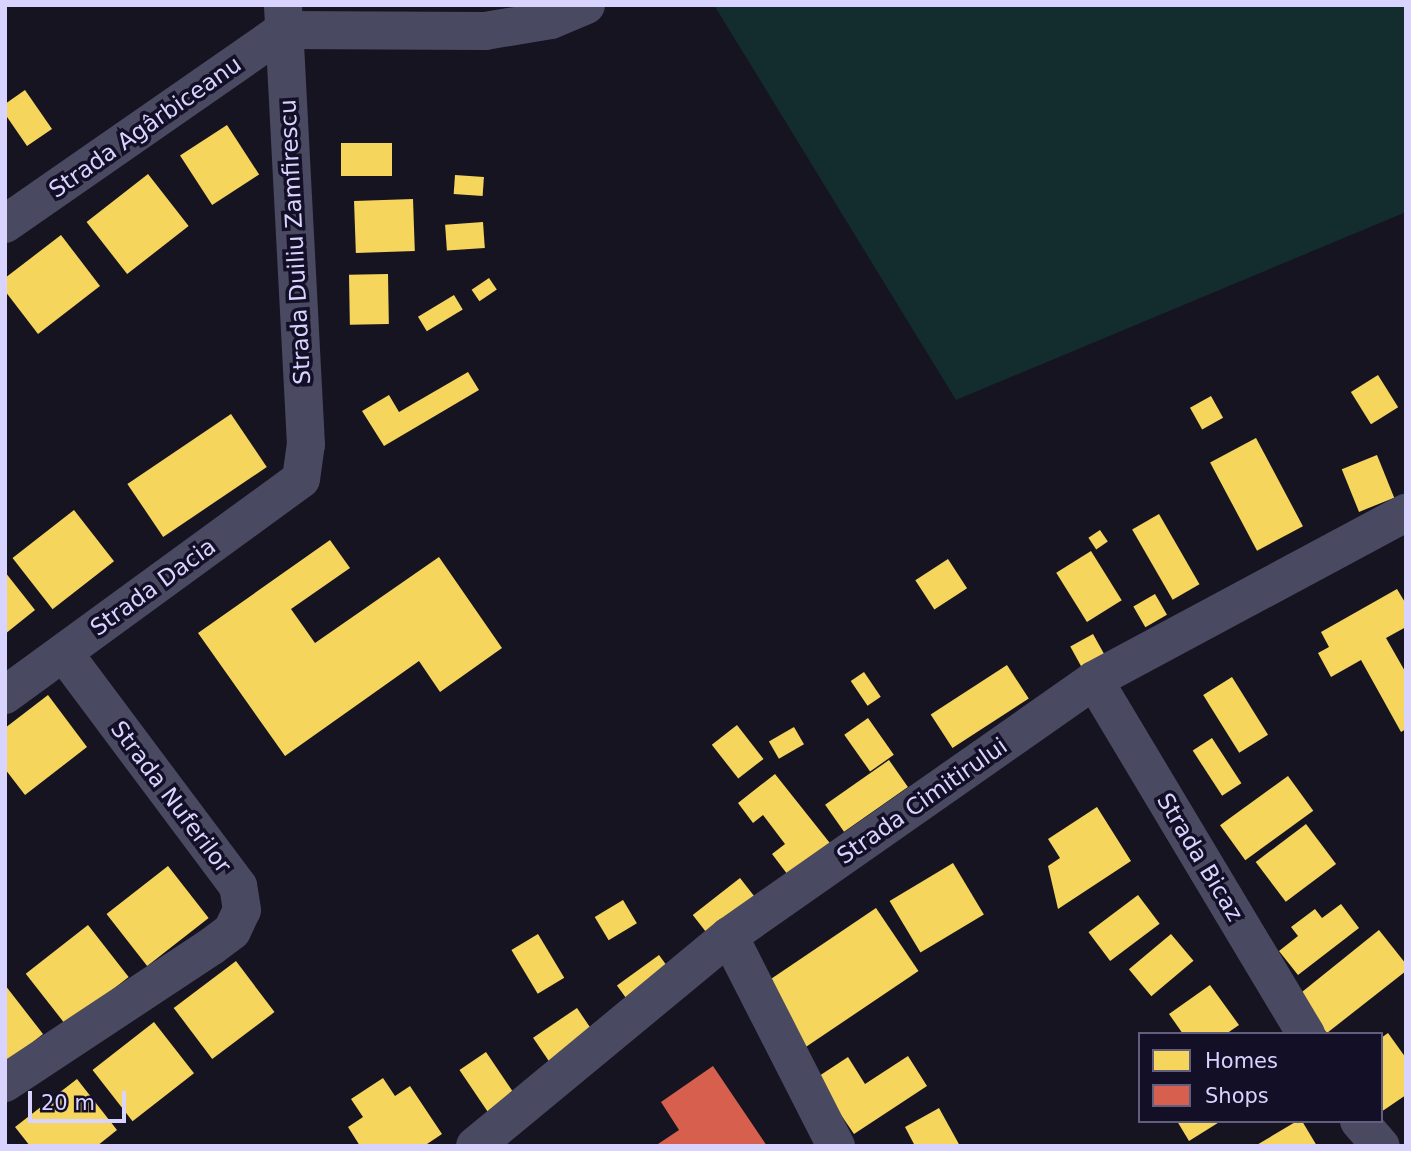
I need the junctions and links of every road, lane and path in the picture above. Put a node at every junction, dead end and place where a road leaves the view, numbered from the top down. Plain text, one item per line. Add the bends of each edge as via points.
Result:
1 (586, 5) edge
2 (283, 18) edge
3 (5, 224) edge
4 (301, 479) joint
5 (1406, 513) edge
6 (64, 653) junction
7 (1094, 680) junction
8 (5, 695) edge
9 (729, 936) junction
10 (1305, 1032) edge
11 (5, 1083) edge
12 (1361, 1123) edge
13 (475, 1146) edge
14 (836, 1146) edge
15 (1381, 1146) edge

1 - 2 street via 551,20 485,31
2 - 3 street, Strada Agârbiceanu
2 - 4 street, Strada Duiliu Zamfirescu via 306,445
4 - 6 street, Strada Dacia
5 - 7 street, Strada Cimitirului
6 - 8 street, Strada Dacia
6 - 11 street, Strada Nuferilor via 238,886 242,909 232,931 212,946
7 - 9 street, Strada Cimitirului
7 - 10 street, Strada Bicaz
9 - 13 street, Strada Cimitirului
9 - 14 street
12 - 15 street

